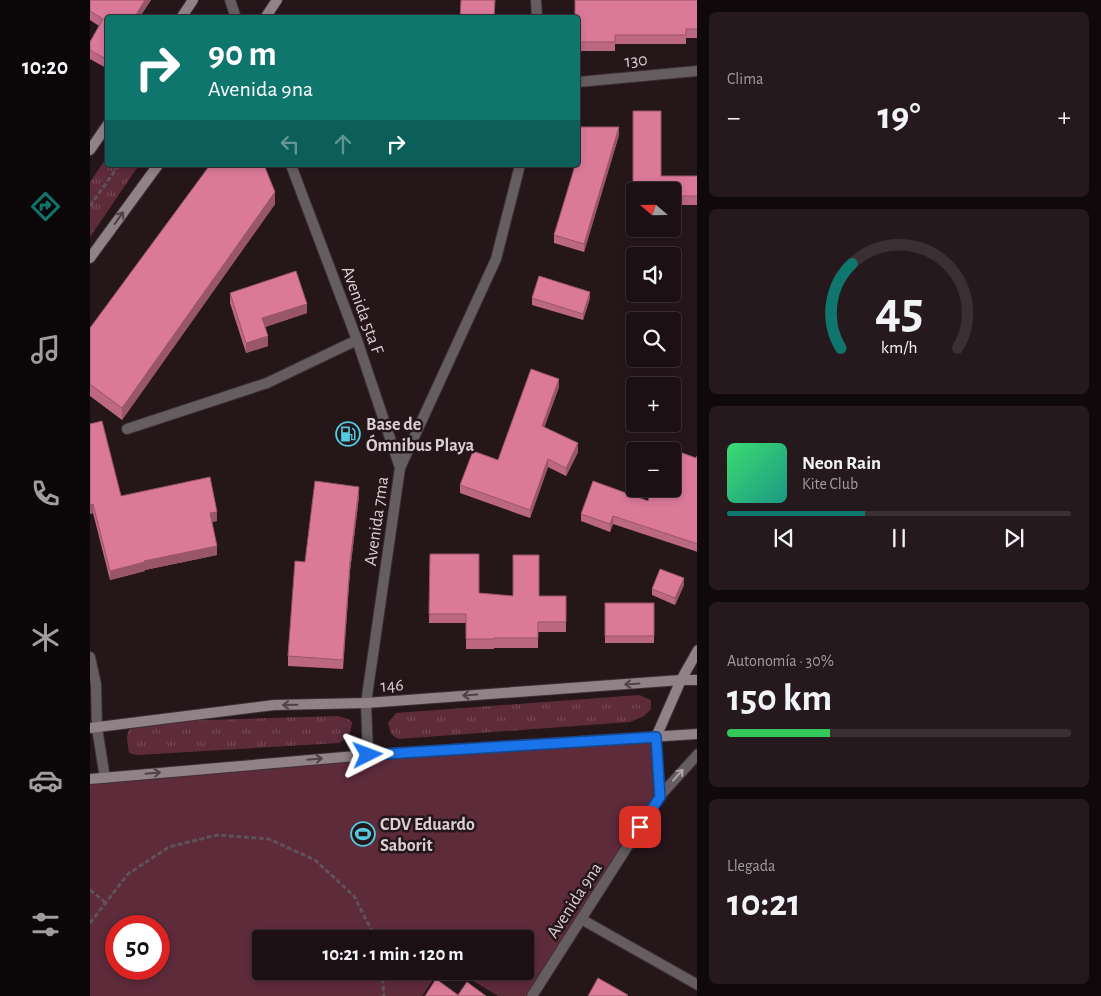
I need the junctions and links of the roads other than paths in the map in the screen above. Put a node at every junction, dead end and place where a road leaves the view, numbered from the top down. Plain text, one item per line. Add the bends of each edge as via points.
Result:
1 (193, 0) edge
2 (230, 0) edge
3 (277, 0) edge
4 (536, 0) edge
5 (183, 15) edge
6 (235, 15) edge
7 (266, 15) edge
8 (537, 15) edge
9 (697, 71) edge
10 (580, 82) edge
11 (105, 128) edge
12 (90, 150) edge
13 (157, 167) edge
14 (292, 167) edge
15 (519, 167) edge
16 (90, 258) edge
17 (357, 340) junction
18 (126, 429) dead end
19 (400, 468) junction
20 (697, 650) edge
21 (90, 657) edge
22 (681, 680) junction
23 (697, 680) edge
24 (366, 703) junction
25 (93, 728) edge
26 (697, 734) edge
27 (656, 737) junction
28 (697, 754) edge
29 (368, 755) junction
30 (105, 778) junction
31 (90, 779) edge
32 (660, 797) junction
33 (581, 920) junction
34 (697, 985) edge
35 (532, 996) edge

1 - 5 main road
2 - 6 street
3 - 7 main road
4 - 8 street
9 - 10 street, 130
11 - 12 main road
16 -> 13 main road
14 - 17 street, Avenida 5ta F
15 - 19 street, Avenida 7ma via 496,259
17 - 18 street via 267,383
17 - 19 street, Avenida 5ta F
19 - 24 street, Avenida 7ma
20 - 22 main road
21 - 25 street via 96,684
22 - 23 main road, 146
22 -> 24 main road, 146
22 - 27 main road
24 -> 25 main road, 146 via 274,705
24 - 29 street, Avenida 7ma
25 - 30 street
26 - 27 main road
27 - 29 main road
27 - 32 street
32 -> 28 street, Avenida 9na
30 -> 29 main road
30 - 31 main road
32 - 33 street, Avenida 9na
33 - 34 street
33 - 35 street, Avenida 9na

